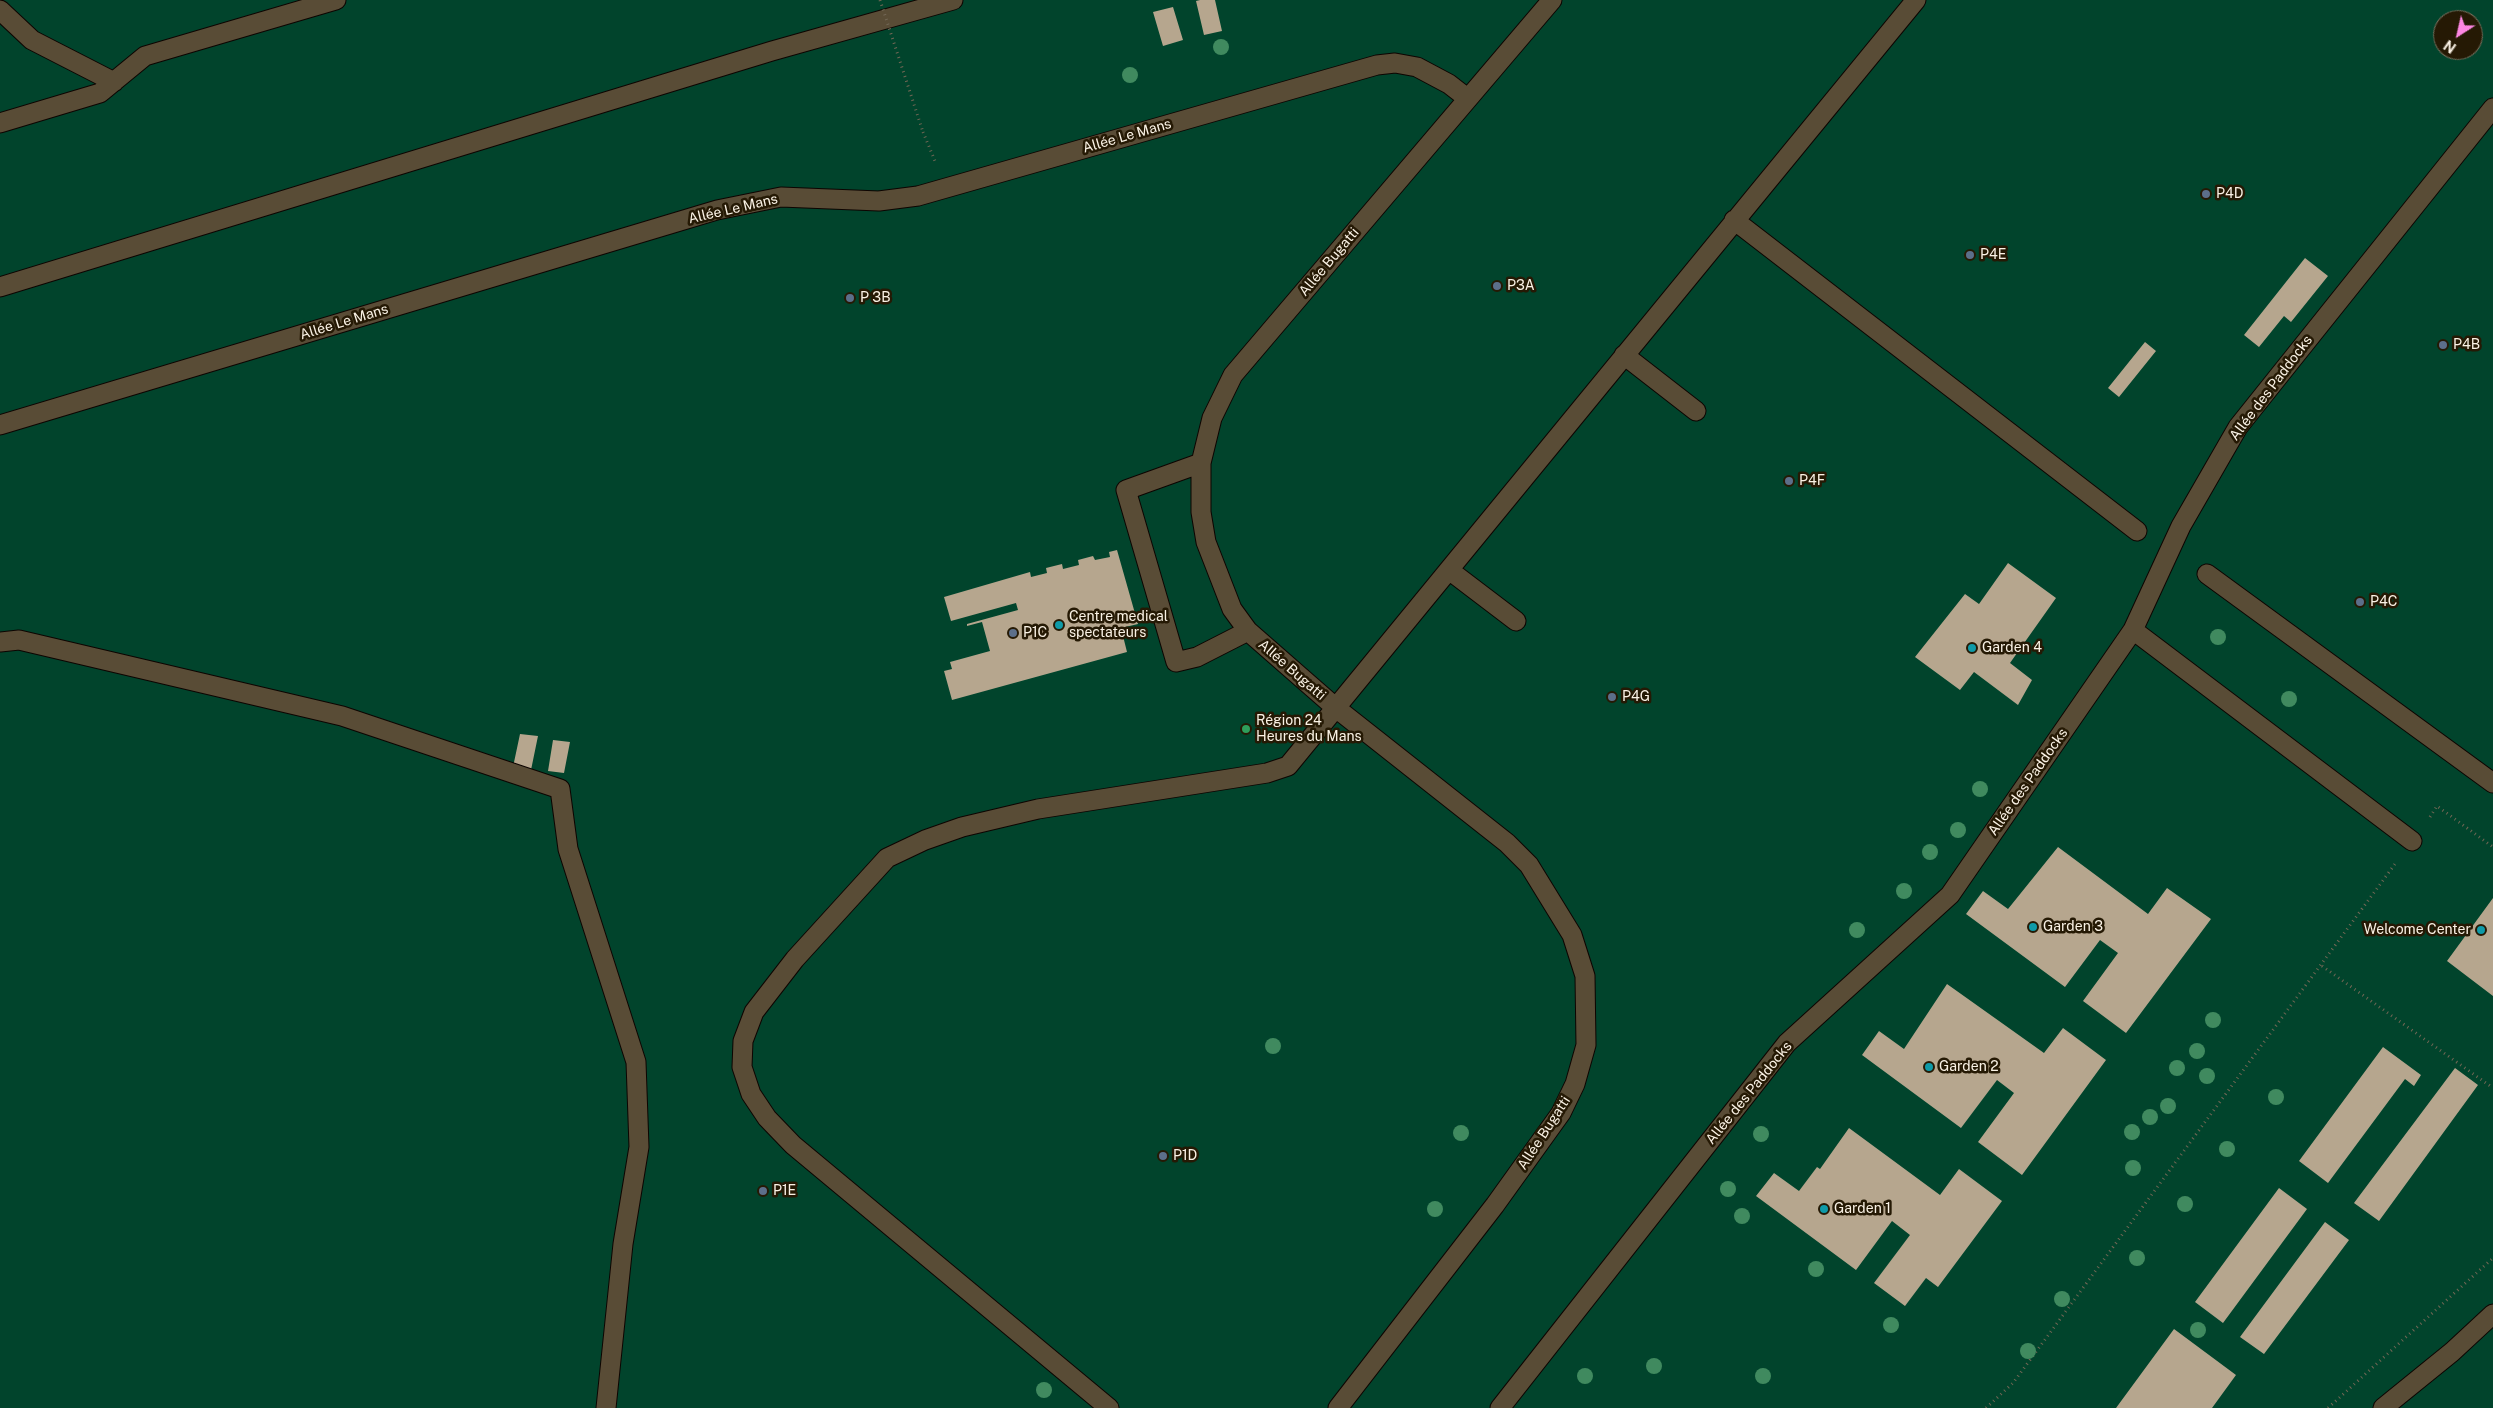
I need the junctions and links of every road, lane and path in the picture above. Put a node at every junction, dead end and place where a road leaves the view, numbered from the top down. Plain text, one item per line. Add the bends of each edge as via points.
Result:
1 (336, 0) edge
2 (880, 0) edge
3 (953, 0) edge
4 (1552, 0) edge
5 (1916, 0) edge
6 (0, 10) edge
7 (114, 82) junction
8 (1467, 98) junction
9 (2493, 108) edge
10 (0, 123) edge
11 (923, 132) dead end
12 (1734, 220) junction
13 (0, 288) edge
14 (1624, 355) junction
15 (1696, 411) dead end
16 (0, 424) edge
17 (1201, 463) junction
18 (2137, 531) dead end
19 (1449, 570) junction
20 (2207, 574) dead end
21 (1516, 622) dead end
22 (2133, 630) junction
23 (1248, 631) junction
24 (0, 642) edge
25 (1336, 708) junction
26 (2493, 784) edge
27 (2467, 830) dead end
28 (2412, 841) dead end
29 (2493, 847) edge
30 (2378, 889) dead end
31 (2322, 966) junction
32 (2493, 1088) edge
33 (2493, 1258) edge
34 (2493, 1314) edge
35 (606, 1408) edge
36 (1109, 1408) edge
37 (1338, 1408) edge
38 (1500, 1408) edge
39 (1986, 1408) edge
40 (2328, 1408) edge
41 (2382, 1408) edge

1 - 7 lane via 145,56
2 - 11 path, bridge
3 - 13 lane via 772,51
4 - 8 lane, Allée Bugatti
5 - 12 lane
6 - 7 lane via 32,40
7 - 10 lane via 100,93
8 - 16 lane, Allée Le Mans via 1449,84 1417,68 1395,63 1377,65 918,196 879,201 781,197 717,210
8 - 17 lane, Allée Bugatti via 1233,376 1212,418
9 - 22 lane, Allée des Paddocks via 2238,427 2181,526
12 - 14 lane
12 - 18 lane
14 - 15 lane
14 - 19 lane
17 - 23 lane, Allée Bugatti via 1201,512 1206,542 1232,609
17 - 23 lane via 1126,490 1176,662 1197,657
19 - 21 lane
19 - 25 lane
20 - 26 lane
22 - 28 lane
22 - 38 lane, Allée des Paddocks via 1950,895 1787,1043
23 - 25 lane, Allée Bugatti
24 - 35 lane via 19,640 342,716 560,789 568,849 636,1062 639,1147 623,1244
25 - 36 lane via 1288,766 1267,773 1038,809 962,827 887,858 801,951 768,992 754,1012 743,1041 742,1067 751,1094 767,1118 793,1145
25 - 37 lane, Allée Bugatti via 1507,843 1529,865 1572,935 1585,976 1587,1015 1586,1045 1576,1084 1561,1113 1495,1205
27 - 29 path
30 - 31 path
31 - 32 path
31 - 39 path via 2013,1383
33 - 40 path
34 - 41 lane via 2452,1352

